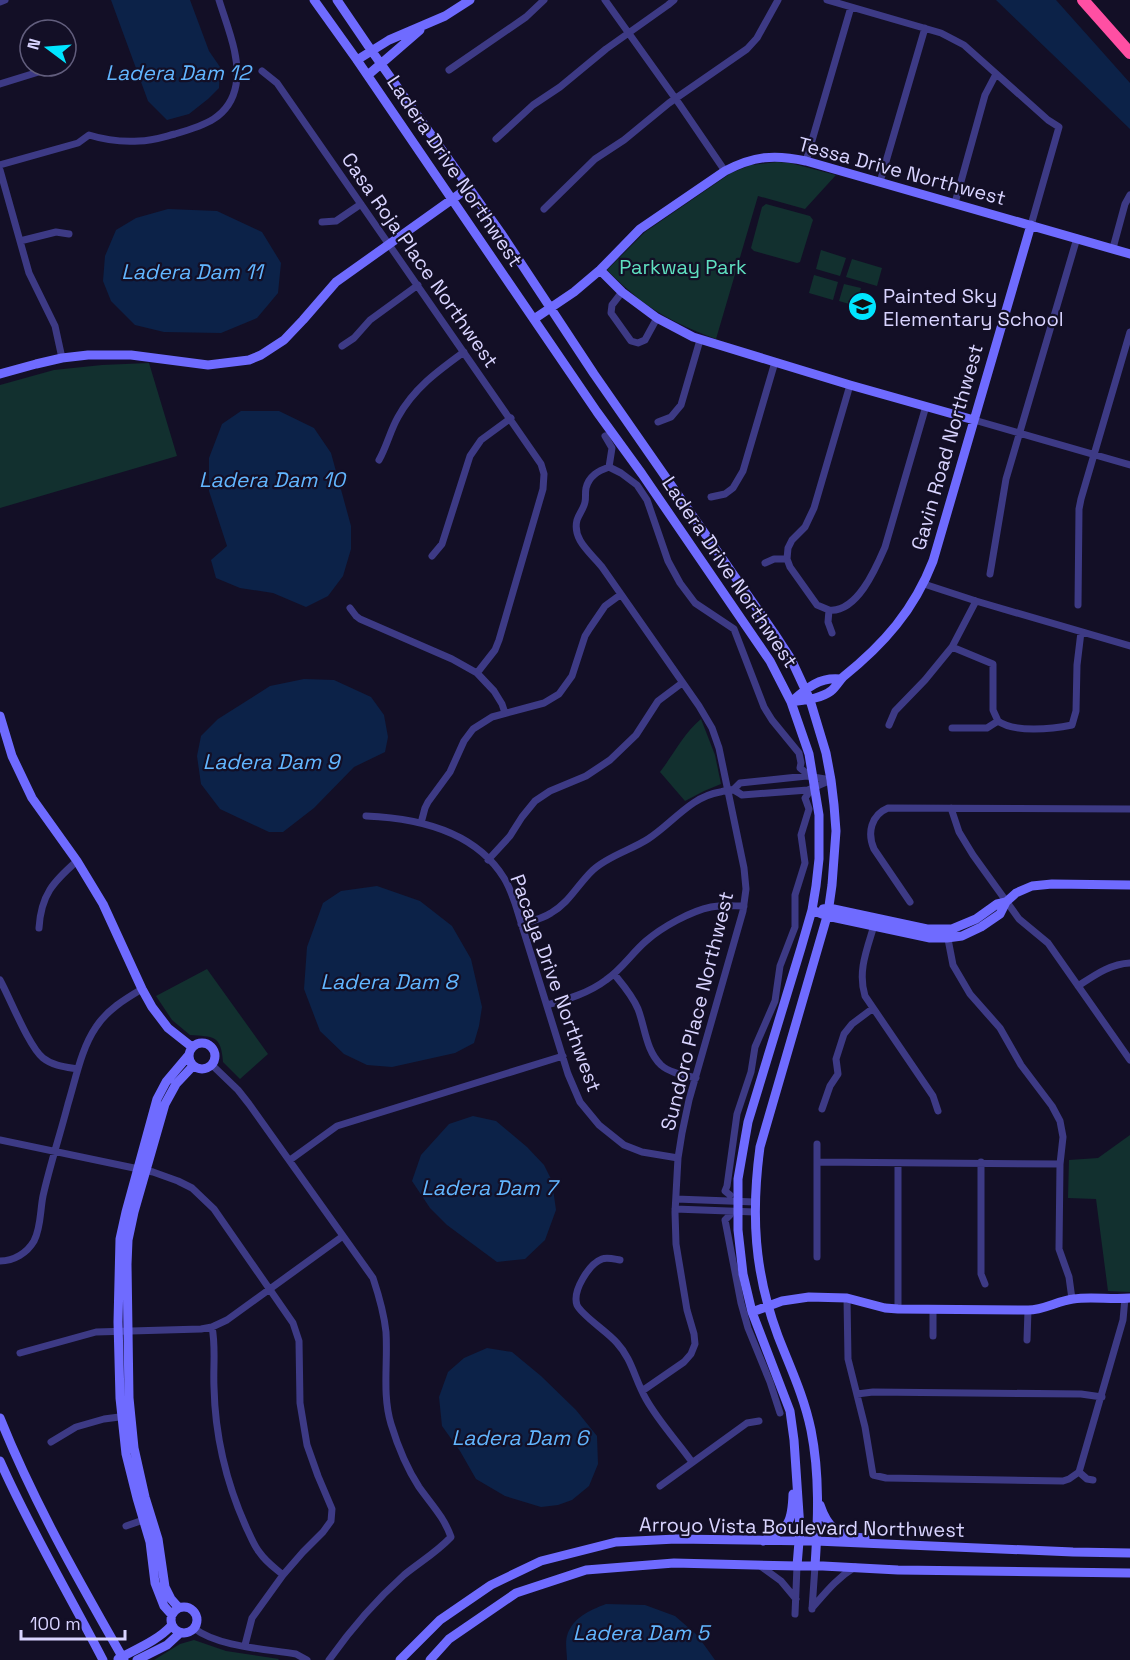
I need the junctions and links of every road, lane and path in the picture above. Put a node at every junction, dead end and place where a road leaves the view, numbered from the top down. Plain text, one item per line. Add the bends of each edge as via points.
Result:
1 (5, 0) edge
2 (219, 0) edge
3 (314, 0) edge
4 (337, 0) edge
5 (470, 0) edge
6 (544, 0) edge
7 (605, 0) edge
8 (674, 0) edge
9 (778, 0) edge
10 (827, 0) edge
11 (1083, 0) edge
12 (0, 2) edge
13 (851, 7) junction
14 (429, 23) junction
15 (926, 28) junction
16 (629, 34) junction
17 (371, 50) junction
18 (1130, 53) edge
19 (357, 60) junction
20 (381, 64) junction
21 (449, 70) dead end
22 (262, 71) dead end
23 (996, 74) junction
24 (368, 75) junction
25 (19, 78) edge
26 (0, 84) edge
27 (675, 99) junction
28 (496, 138) dead end
29 (806, 161) junction
30 (0, 165) edge
31 (0, 170) edge
32 (724, 171) junction
33 (880, 182) junction
34 (468, 188) junction
35 (1130, 195) edge
36 (452, 199) junction
37 (955, 203) junction
38 (361, 204) junction
39 (544, 208) dead end
40 (322, 222) dead end
41 (1031, 225) junction
42 (69, 234) dead end
43 (1077, 238) junction
44 (20, 241) junction
45 (389, 244) junction
46 (1113, 248) junction
47 (1130, 254) edge
48 (600, 270) junction
49 (418, 285) junction
50 (622, 292) junction
51 (549, 309) junction
52 (657, 318) junction
53 (534, 319) junction
54 (1130, 332) edge
55 (700, 340) junction
56 (342, 346) dead end
57 (464, 352) junction
58 (62, 358) junction
59 (775, 362) junction
60 (0, 374) edge
61 (850, 385) junction
62 (926, 406) junction
63 (511, 418) junction
64 (974, 420) junction
65 (658, 422) dead end
66 (1020, 433) junction
67 (605, 436) dead end
68 (1094, 455) junction
69 (379, 460) dead end
70 (1130, 465) edge
71 (609, 467) junction
72 (711, 497) dead end
73 (432, 556) dead end
74 (787, 559) junction
75 (765, 563) dead end
76 (990, 574) dead end
77 (924, 584) junction
78 (620, 595) junction
79 (976, 601) junction
80 (1078, 605) dead end
81 (350, 608) dead end
82 (829, 610) junction
83 (1082, 632) junction
84 (832, 633) dead end
85 (1130, 646) edge
86 (952, 647) junction
87 (477, 674) junction
88 (840, 679) junction
89 (682, 683) junction
90 (806, 689) junction
91 (810, 700) junction
92 (791, 702) junction
93 (505, 713) junction
94 (0, 716) edge
95 (998, 721) junction
96 (889, 725) dead end
97 (952, 728) dead end
98 (809, 774) junction
99 (831, 780) junction
100 (730, 790) junction
101 (811, 791) junction
102 (951, 808) junction
103 (1130, 809) edge
104 (366, 816) dead end
105 (421, 823) junction
106 (488, 860) junction
107 (77, 861) junction
108 (1130, 885) edge
109 (910, 902) dead end
110 (1006, 902) junction
111 (744, 906) junction
112 (812, 910) junction
113 (828, 912) junction
114 (874, 922) junction
115 (521, 924) junction
116 (39, 928) dead end
117 (947, 934) junction
118 (1130, 963) edge
119 (614, 974) junction
120 (0, 980) edge
121 (1078, 986) junction
122 (142, 989) junction
123 (547, 1005) junction
124 (872, 1009) junction
125 (190, 1052) junction
126 (563, 1056) junction
127 (1130, 1060) edge
128 (212, 1065) junction
129 (192, 1066) junction
130 (78, 1070) junction
131 (696, 1078) junction
132 (822, 1109) dead end
133 (938, 1111) dead end
134 (0, 1140) edge
135 (817, 1143) dead end
136 (55, 1152) junction
137 (678, 1158) junction
138 (290, 1160) junction
139 (817, 1162) junction
140 (898, 1162) junction
141 (981, 1162) junction
142 (1060, 1164) junction
143 (141, 1170) junction
144 (676, 1199) junction
145 (755, 1202) junction
146 (734, 1206) junction
147 (675, 1209) junction
148 (754, 1212) junction
149 (343, 1236) junction
150 (817, 1257) dead end
151 (620, 1260) dead end
152 (0, 1261) edge
153 (985, 1284) dead end
154 (270, 1289) junction
155 (847, 1298) junction
156 (1128, 1298) edge
157 (1072, 1299) junction
158 (768, 1305) junction
159 (898, 1309) junction
160 (933, 1310) junction
161 (1028, 1310) junction
162 (752, 1312) junction
163 (212, 1327) junction
164 (123, 1330) junction
165 (933, 1336) dead end
166 (1027, 1340) dead end
167 (20, 1353) dead end
168 (642, 1391) junction
169 (857, 1394) junction
170 (1101, 1397) junction
171 (780, 1413) dead end
172 (126, 1416) junction
173 (0, 1418) edge
174 (759, 1422) dead end
175 (2, 1429) edge
176 (51, 1442) dead end
177 (0, 1461) edge
178 (692, 1462) junction
179 (796, 1465) junction
180 (1079, 1472) junction
181 (1093, 1480) dead end
182 (660, 1486) dead end
183 (818, 1494) junction
184 (148, 1518) junction
185 (126, 1526) dead end
186 (762, 1541) junction
187 (799, 1542) junction
188 (816, 1542) junction
189 (907, 1546) junction
190 (1130, 1553) edge
191 (759, 1565) junction
192 (797, 1566) junction
193 (815, 1566) junction
194 (855, 1567) junction
195 (1130, 1572) edge
196 (283, 1575) junction
197 (796, 1599) junction
198 (175, 1611) junction
199 (795, 1614) dead end
200 (171, 1626) junction
201 (195, 1629) junction
202 (180, 1633) junction
203 (245, 1645) junction
204 (121, 1659) edge
205 (103, 1660) edge
206 (137, 1660) edge
207 (307, 1660) edge
208 (329, 1660) edge
209 (400, 1660) edge
210 (430, 1660) edge

1 - 12 street
2 - 30 street via 238,70 231,99 218,116 201,126 146,141 89,135 78,143
3 - 19 main road, Ladera Drive Northwest
4 - 17 main road, Ladera Drive Northwest
5 - 14 main road
6 - 21 street via 526,17
7 - 16 street
8 - 16 street
9 - 27 street via 747,49
10 - 13 street
11 - 18 highway
13 - 15 street
13 - 29 street
14 - 17 main road
14 - 20 main road
15 - 23 street via 964,45
15 - 33 street
16 - 27 street
16 - 28 street via 533,105
17 - 19 main road
17 - 20 main road, Ladera Drive Northwest
19 - 24 main road, Ladera Drive Northwest
20 - 24 main road
20 - 34 main road, Ladera Drive Northwest
22 - 38 street, Casa Roja Place Northwest via 277,83
23 - 37 street via 986,94
23 - 41 street, Gavin Road Northwest via 1059,128
24 - 36 main road, Ladera Drive Northwest
25 - 26 street
27 - 32 street
27 - 39 street via 595,159
29 - 32 main road, Tessa Drive Northwest via 758,157
29 - 33 main road, Tessa Drive Northwest
31 - 44 street
32 - 48 main road, Tessa Drive Northwest via 640,229
33 - 37 main road, Tessa Drive Northwest
34 - 36 main road
34 - 51 main road, Ladera Drive Northwest
35 - 46 street
36 - 45 main road
36 - 53 main road, Ladera Drive Northwest
37 - 41 main road, Tessa Drive Northwest
38 - 40 street via 336,221
38 - 45 street, Casa Roja Place Northwest
41 - 43 main road, Tessa Drive Northwest
41 - 64 main road, Gavin Road Northwest
42 - 44 street via 56,232
43 - 46 main road, Tessa Drive Northwest
43 - 66 street
44 - 58 street via 32,281 55,326
45 - 49 street, Casa Roja Place Northwest
45 - 58 main road via 336,282 284,340 249,360 208,365 131,355
46 - 47 main road, Tessa Drive Northwest
48 - 50 main road
48 - 51 main road, Tessa Drive Northwest
49 - 56 street
49 - 57 street, Casa Roja Place Northwest
50 - 52 main road
50 - 52 street via 611,313 631,341 645,340
51 - 53 main road, Tessa Drive Northwest
51 - 90 main road, Ladera Drive Northwest via 783,645
52 - 55 main road
53 - 92 main road, Ladera Drive Northwest via 765,653
54 - 68 street
55 - 59 main road
55 - 65 street via 681,405 671,417
57 - 63 street, Casa Roja Place Northwest
57 - 69 street via 431,376 406,403
58 - 60 main road
59 - 61 main road
59 - 72 street via 739,480 725,494
61 - 62 main road
61 - 74 street via 814,508 805,527 792,540
62 - 64 main road
62 - 82 street via 877,565 854,599 841,609
63 - 73 street via 481,440 470,456 442,544
63 - 87 street, Casa Roja Place Northwest via 536,454 544,474 543,489 499,640
64 - 66 street
64 - 77 main road, Gavin Road Northwest
66 - 68 street
66 - 76 street via 1006,479
67 - 71 street via 612,448
68 - 70 street
68 - 80 street via 1079,509
71 - 78 street, Sundoro Place Northwest via 589,481 576,530 584,549
71 - 98 street via 637,485 647,500 668,561 695,603 734,629 764,707 799,753 800,768
74 - 75 street
74 - 82 street via 817,605
77 - 79 street
77 - 88 main road, Gavin Road Northwest via 886,639
78 - 89 street, Sundoro Place Northwest
78 - 93 street via 605,606 585,636 572,676 559,694 544,703
79 - 83 street
79 - 86 street
81 - 87 street via 360,619
82 - 84 street
83 - 85 street
83 - 95 street via 1072,725 1016,728
86 - 95 street via 993,664 993,710
86 - 96 street via 895,711
87 - 93 street via 494,691
88 - 90 main road, Gavin Road Northwest via 827,678
88 - 91 main road, Gavin Road Northwest via 831,691
89 - 100 street, Sundoro Place Northwest via 715,736
89 - 106 street via 657,701 636,735 610,760 535,801
90 - 91 main road, Ladera Drive Northwest
90 - 92 main road, Gavin Road Northwest
91 - 92 main road, Gavin Road Northwest
91 - 99 main road, Ladera Drive Northwest
92 - 98 main road, Ladera Drive Northwest via 809,754
93 - 105 street via 483,722 468,736 450,772 425,808
94 - 107 main road via 12,756 32,798
95 - 97 street via 987,728
98 - 99 street
98 - 100 street via 740,783
98 - 101 main road, Ladera Drive Northwest
99 - 101 street
99 - 113 main road, Ladera Drive Northwest via 836,831
100 - 101 street via 742,795
100 - 111 street, Sundoro Place Northwest via 744,868
100 - 115 street via 692,802 650,837 593,870 555,911
101 - 112 main road, Ladera Drive Northwest via 819,816 819,859
101 - 146 street via 805,798 809,809 801,836 805,863 795,895 795,927 737,1114 725,1191
102 - 103 street
102 - 109 street via 888,808 872,824 874,849
102 - 110 street via 959,832
104 - 105 street, Pacaya Drive Northwest
105 - 106 street, Pacaya Drive Northwest via 459,838
106 - 115 street, Pacaya Drive Northwest via 508,886
107 - 116 street via 51,888 40,911
107 - 122 main road via 103,904
108 - 110 main road via 1032,886
110 - 117 main road via 1000,914 981,927 962,936
110 - 121 street via 1019,919 1048,943
111 - 119 street via 713,906 667,926 646,940
111 - 131 street, Sundoro Place Northwest
112 - 113 main road
112 - 146 main road, Ladera Drive Northwest via 748,1122
113 - 114 main road
113 - 145 main road, Ladera Drive Northwest via 760,1147
114 - 117 main road via 930,938
114 - 124 street via 861,975 861,986
115 - 123 street, Pacaya Drive Northwest
117 - 142 street via 953,965 970,994 1000,1028 1060,1121
118 - 121 street via 1103,970
119 - 123 street via 578,996
119 - 131 street via 634,1001 657,1060 672,1071
120 - 130 street via 42,1057 55,1065
121 - 127 street
122 - 125 main road
122 - 130 street via 119,1003 97,1025
123 - 126 street, Pacaya Drive Northwest
124 - 132 street via 844,1034 836,1059 838,1074
124 - 133 street via 933,1095
125 - 128 main road via 197,1043 211,1046 215,1054
125 - 129 main road
125 - 143 main road via 157,1099
126 - 137 street, Pacaya Drive Northwest via 580,1102 598,1125 634,1149
126 - 138 street via 337,1126
128 - 129 main road via 204,1069
128 - 138 street via 238,1090
129 - 143 main road via 165,1104
130 - 136 street
131 - 137 street, Sundoro Place Northwest
134 - 136 street
135 - 139 street
136 - 143 street
136 - 152 street via 34,1241 21,1255
137 - 144 street, Sundoro Place Northwest
138 - 149 street
139 - 140 street
139 - 150 street
140 - 141 street
140 - 159 street
141 - 142 street
141 - 153 street via 981,1274
142 - 157 street via 1059,1249
143 - 154 street via 178,1180 201,1196
143 - 164 main road via 128,1240
144 - 146 street
144 - 147 street, Sundoro Place Northwest
145 - 146 street
145 - 148 main road, Ladera Drive Northwest
146 - 147 street
146 - 148 street
146 - 162 main road, Ladera Drive Northwest via 741,1266
146 - 171 street via 725,1220 741,1304
147 - 168 street, Sundoro Place Northwest via 678,1258 695,1344 687,1360
148 - 158 main road, Ladera Drive Northwest
149 - 154 street
149 - 208 street via 373,1278 382,1302 390,1421 403,1461 443,1518 451,1537 376,1601
151 - 168 street via 606,1258 597,1262 579,1284 576,1303 624,1352
154 - 163 street
154 - 196 street via 293,1323 299,1341 300,1403 307,1445 332,1509 332,1521
155 - 158 main road via 793,1298
155 - 159 main road
155 - 169 street via 848,1359
156 - 157 main road
156 - 170 street
157 - 161 main road
158 - 162 main road
158 - 183 main road, Ladera Drive Northwest via 807,1411
159 - 160 main road
160 - 161 main road
160 - 165 street
161 - 166 street
162 - 179 main road, Ladera Drive Northwest via 790,1411
163 - 164 street
163 - 196 street via 216,1419 226,1471 254,1544
164 - 167 street via 96,1332
164 - 172 main road
168 - 178 street
169 - 170 street via 1035,1393
169 - 180 street via 873,1475 1063,1481
170 - 180 street
172 - 176 street via 76,1427
172 - 184 main road
173 - 175 main road
174 - 178 street via 747,1423
175 - 204 main road
177 - 205 main road
178 - 182 street
179 - 186 main road via 789,1523
179 - 187 main road, Ladera Drive Northwest
180 - 181 street
183 - 188 main road, Ladera Drive Northwest
183 - 189 main road via 825,1518 835,1530 855,1538 897,1540
184 - 185 street
184 - 198 main road via 158,1539 165,1587
186 - 187 main road, Arroyo Vista Boulevard Northwest
186 - 209 main road, Arroyo Vista Boulevard Northwest via 616,1542 541,1561 469,1599 440,1620
187 - 188 main road, Arroyo Vista Boulevard Northwest
187 - 192 main road, Ladera Drive Northwest
188 - 189 main road, Arroyo Vista Boulevard Northwest
188 - 193 main road, Ladera Drive Northwest
189 - 190 main road, Arroyo Vista Boulevard Northwest
191 - 192 main road, Arroyo Vista Boulevard Northwest
191 - 197 street
191 - 210 main road, Arroyo Vista Boulevard Northwest via 674,1563 586,1570 516,1593 449,1639
192 - 193 main road, Arroyo Vista Boulevard Northwest
192 - 197 street
193 - 194 main road, Arroyo Vista Boulevard Northwest
193 - 194 street via 812,1610 831,1585
194 - 195 main road, Arroyo Vista Boulevard Northwest
196 - 203 street via 252,1618
197 - 199 street
198 - 200 main road
198 - 201 main road via 187,1607 194,1611 198,1617
200 - 202 main road
200 - 204 main road
201 - 202 main road
201 - 203 street via 205,1636
202 - 206 main road
203 - 207 street via 296,1654

